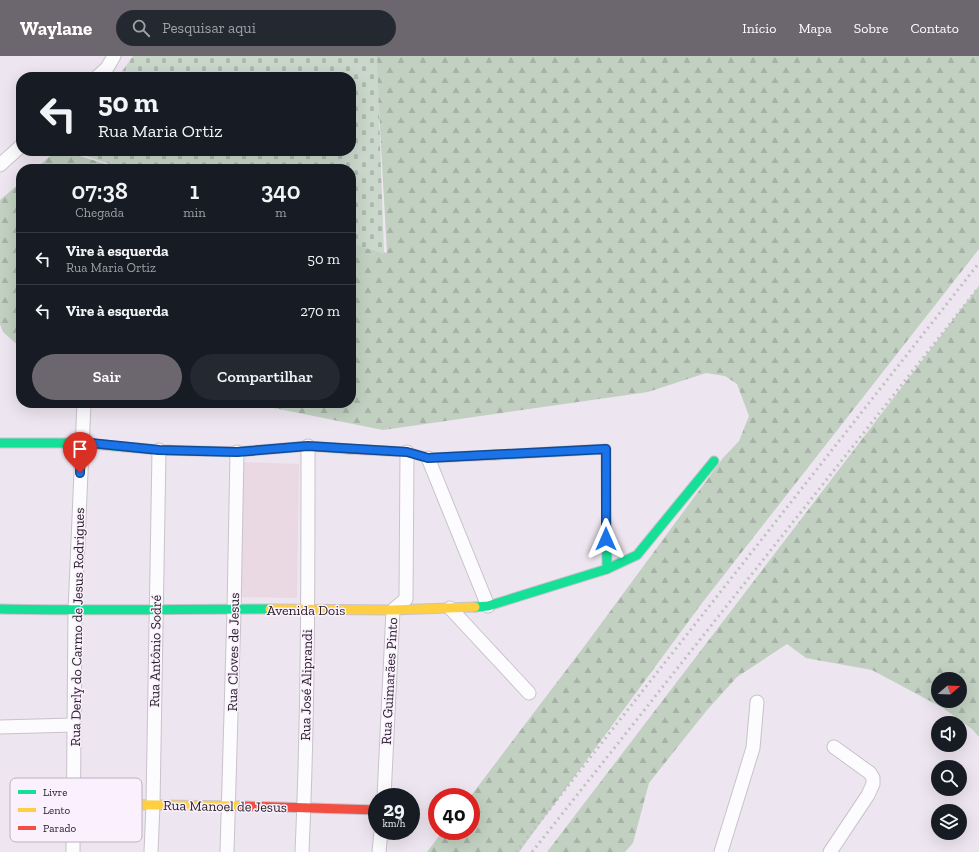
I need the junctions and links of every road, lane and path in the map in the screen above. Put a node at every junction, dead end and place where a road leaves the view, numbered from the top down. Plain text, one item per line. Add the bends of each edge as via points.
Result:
1 (114, 56) edge
2 (103, 72) edge
3 (16, 151) edge
4 (0, 165) edge
5 (84, 408) edge
6 (81, 442) junction
7 (0, 443) edge
8 (308, 446) junction
9 (159, 450) junction
10 (237, 452) junction
11 (407, 452) junction
12 (428, 458) junction
13 (714, 461) dead end
14 (606, 569) junction
15 (488, 606) junction
16 (450, 608) junction
17 (0, 609) edge
18 (156, 609) junction
19 (308, 609) junction
20 (75, 610) junction
21 (234, 610) junction
22 (393, 610) junction
23 (529, 693) dead end
24 (757, 702) dead end
25 (74, 724) junction
26 (0, 727) edge
27 (834, 747) dead end
28 (74, 778) edge
29 (384, 788) edge
30 (142, 805) edge
31 (154, 805) junction
32 (228, 806) junction
33 (304, 808) junction
34 (368, 810) edge
35 (380, 840) edge
36 (72, 842) edge
37 (72, 852) edge
38 (151, 852) edge
39 (227, 852) edge
40 (302, 852) edge
41 (379, 852) edge
42 (721, 852) edge
43 (830, 852) edge

1 - 2 street
3 - 4 street
5 - 6 street, Rua Derly do Carmo de Jesus Rodrigues
6 - 7 street
6 - 9 street
6 - 20 street, Rua Derly do Carmo de Jesus Rodrigues
8 - 10 street
8 - 11 street
8 - 19 street, Rua José Aliprandi
9 - 10 street
9 - 18 street, Rua Antônio Sodré
10 - 21 street, Rua Cloves de Jesus
11 - 12 street
11 - 22 street, Rua Guimarães Pinto via 406,598
12 - 14 street via 606,449
12 - 15 street
13 - 14 street, Avenida Dois via 637,555
14 - 15 street, Avenida Dois
15 - 16 street, Avenida Dois
16 - 22 street, Avenida Dois
16 - 23 street
17 - 20 street, Avenida Dois
18 - 20 street, Avenida Dois
18 - 21 street, Avenida Dois
18 - 31 street, Rua Antônio Sodré
19 - 21 street, Avenida Dois
19 - 22 street, Avenida Dois
19 - 33 street, Rua José Aliprandi
20 - 25 street, Rua Derly do Carmo de Jesus Rodrigues
21 - 32 street, Rua Cloves de Jesus
22 - 29 street, Rua Guimarães Pinto
24 - 42 street via 753,748
25 - 26 street
25 - 28 street, Rua Derly do Carmo de Jesus Rodrigues
27 - 43 street via 870,773 873,784
30 - 31 street, Rua Manoel de Jesus
31 - 32 street, Rua Manoel de Jesus
31 - 38 street, Rua Antônio Sodré
32 - 33 street, Rua Manoel de Jesus
32 - 39 street, Rua Cloves de Jesus
33 - 34 street, Rua Manoel de Jesus
33 - 40 street, Rua José Aliprandi
35 - 41 street
36 - 37 street, Rua Derly do Carmo de Jesus Rodrigues

